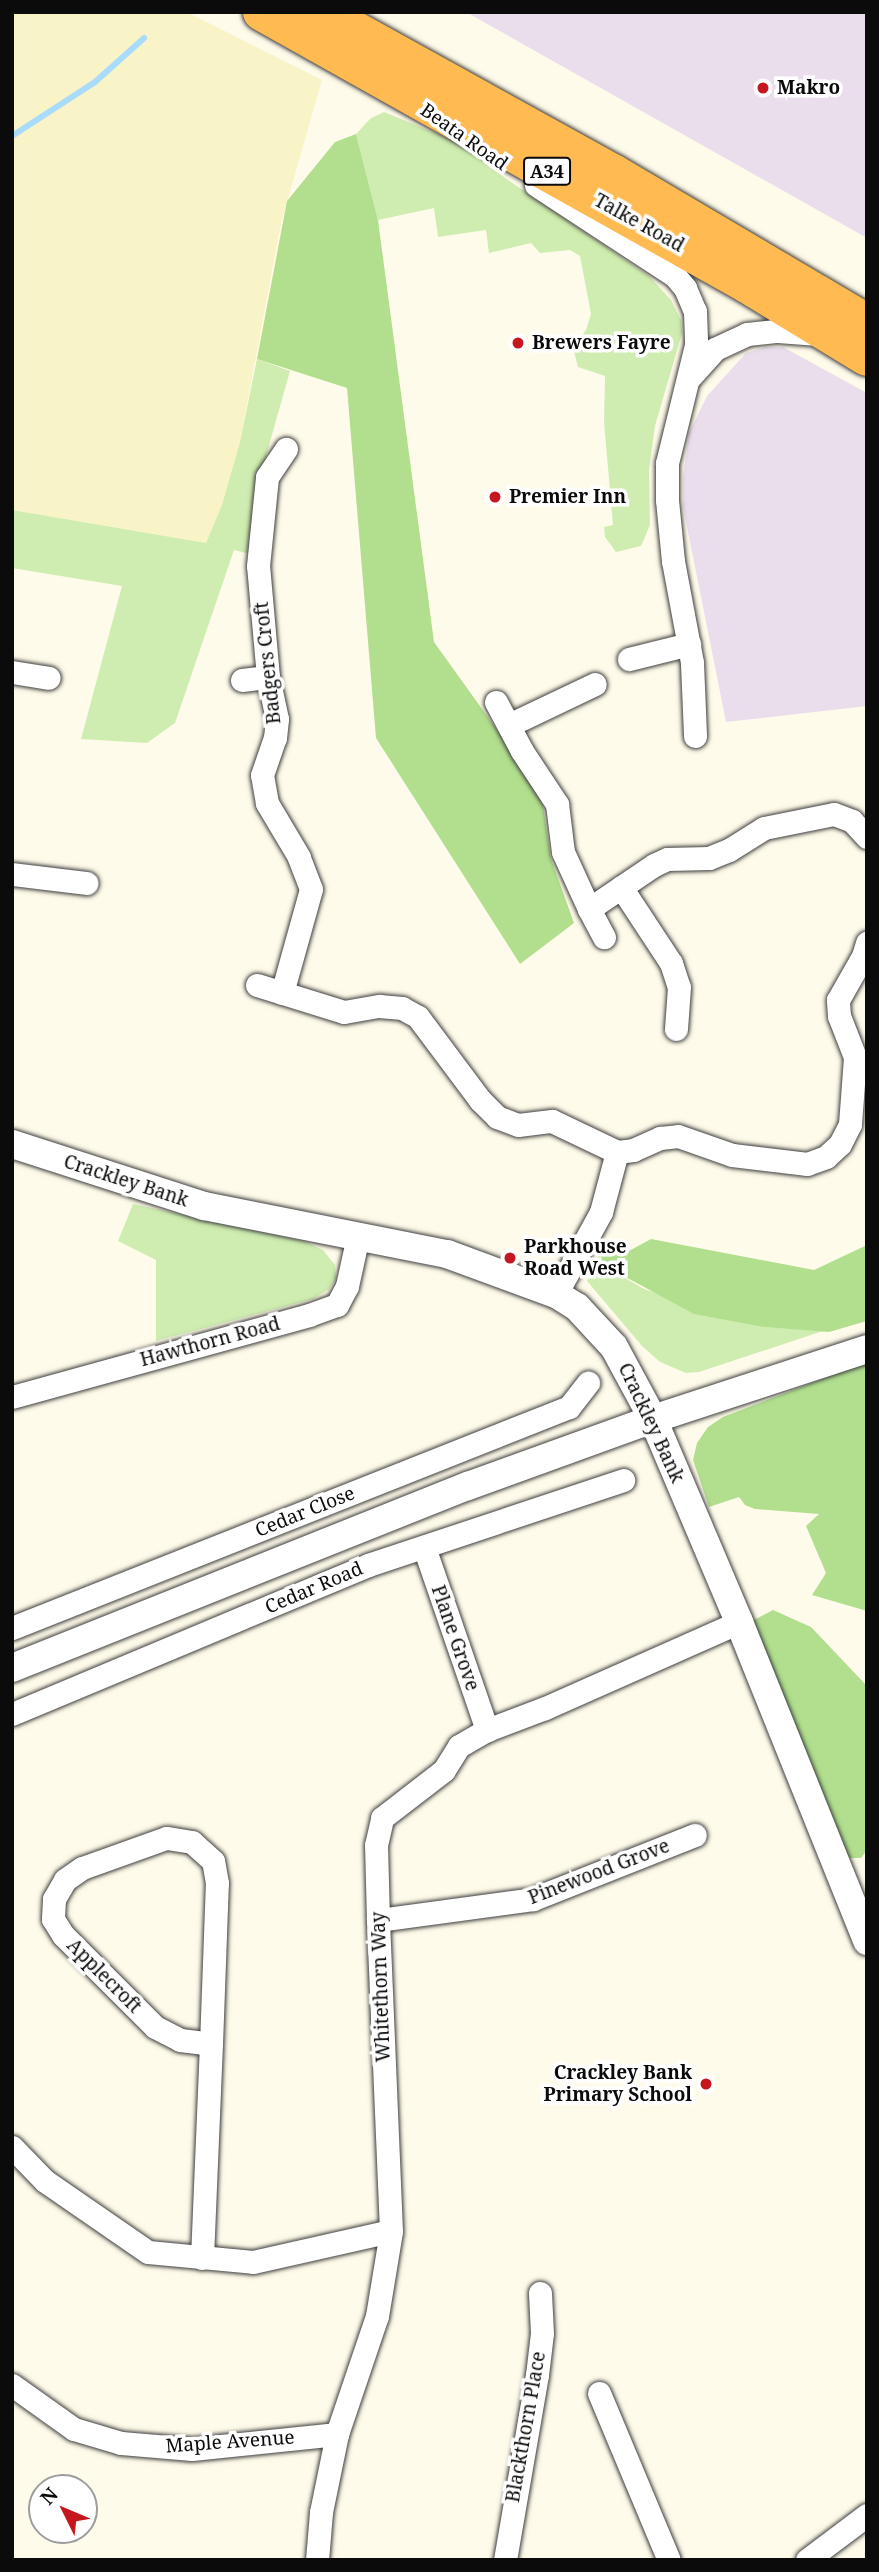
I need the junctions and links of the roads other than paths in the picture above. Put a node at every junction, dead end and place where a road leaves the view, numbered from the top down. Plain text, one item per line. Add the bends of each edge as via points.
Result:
1 (262, 12) edge
2 (322, 12) edge
3 (373, 74) junction
4 (867, 323) edge
5 (829, 335) junction
6 (867, 357) edge
7 (688, 379) junction
8 (286, 449) dead end
9 (689, 644) junction
10 (629, 659) dead end
11 (12, 672) edge
12 (268, 677) junction
13 (49, 678) dead end
14 (242, 680) dead end
15 (595, 684) dead end
16 (496, 702) dead end
17 (509, 725) junction
18 (695, 736) dead end
19 (867, 837) edge
20 (12, 874) edge
21 (86, 884) dead end
22 (621, 887) junction
23 (589, 909) junction
24 (604, 937) dead end
25 (867, 943) edge
26 (257, 985) dead end
27 (282, 993) junction
28 (676, 1028) dead end
29 (12, 1144) edge
30 (617, 1152) junction
31 (358, 1237) junction
32 (556, 1294) junction
33 (867, 1349) edge
34 (588, 1383) dead end
35 (12, 1397) edge
36 (653, 1419) junction
37 (609, 1477) dead end
38 (424, 1547) junction
39 (165, 1567) junction
40 (177, 1602) junction
41 (739, 1622) junction
42 (12, 1628) edge
43 (12, 1668) edge
44 (12, 1714) edge
45 (486, 1730) junction
46 (695, 1835) dead end
47 (378, 1920) junction
48 (867, 1941) edge
49 (211, 2045) junction
50 (12, 2147) edge
51 (391, 2231) junction
52 (202, 2258) junction
53 (540, 2293) dead end
54 (12, 2385) edge
55 (599, 2393) dead end
56 (337, 2434) junction
57 (867, 2515) edge
58 (317, 2560) edge
59 (505, 2560) edge
60 (669, 2560) edge
61 (807, 2560) edge

1 - 3 highway, Talke Road / A34
2 - 4 highway, Talke Road / A34 via 614,173
3 - 5 highway, Talke Road / A34 via 735,277
3 - 7 street, Beata Road via 675,276 695,311 696,345
5 - 6 highway, Talke Road / A34
5 - 7 street, Beata Road via 747,334 715,349
7 - 9 street, Beata Road via 667,463 667,500
8 - 12 street, Badgers Croft via 267,477 258,566
9 - 10 street
9 - 18 street, Beata Road
11 - 13 street
12 - 14 street
12 - 27 street, Badgers Croft via 277,719 262,775 267,803 299,857 311,889
15 - 17 street
16 - 17 street
17 - 23 street via 557,804 563,852
19 - 22 street via 852,821 834,814 764,828 709,858 667,859
20 - 21 street
22 - 23 street
22 - 28 street via 671,963 679,987
23 - 24 street
25 - 30 street via 838,1000 839,1016 855,1057 850,1124 841,1144 826,1157 807,1164 733,1155 678,1136
26 - 27 street
27 - 30 street via 344,1012 379,1006 402,1008 418,1017 497,1117 518,1125 552,1121
29 - 31 street, Crackley Bank via 204,1206
30 - 32 street via 601,1212
31 - 32 street, Crackley Bank via 447,1254
31 - 35 street, Hawthorn Road via 347,1286 337,1305
32 - 36 street, Crackley Bank via 577,1307 614,1347
33 - 36 street
34 - 39 street, Cedar Close via 569,1407
36 - 40 street, Cedar Road via 468,1486
36 - 41 street, Crackley Bank
37 - 38 street, Cedar Road
38 - 44 street, Cedar Road
38 - 45 street, Plane Grove
39 - 40 street
39 - 42 street, Cedar Close
40 - 43 street, Cedar Road
41 - 45 street, Whitethorn Way
41 - 48 street, Crackley Bank
45 - 47 street, Whitethorn Way via 459,1746 444,1770 382,1818 376,1845
46 - 47 street, Pinewood Grove via 533,1899
47 - 51 street, Whitethorn Way
49 - 49 street, Applecroft via 217,1883 213,1861 192,1842 166,1838 82,1868 65,1880 54,1899 53,1919 63,1935 155,2027 180,2040
49 - 52 street, Applecroft
50 - 52 street via 45,2181 148,2252
51 - 52 street via 254,2262
51 - 56 street, Whitethorn Way via 377,2316
53 - 59 street, Blackthorn Place via 537,2375
54 - 56 street, Maple Avenue via 74,2428 121,2443 192,2449
55 - 60 street
56 - 58 street, Whitethorn Way via 321,2512
57 - 61 street

